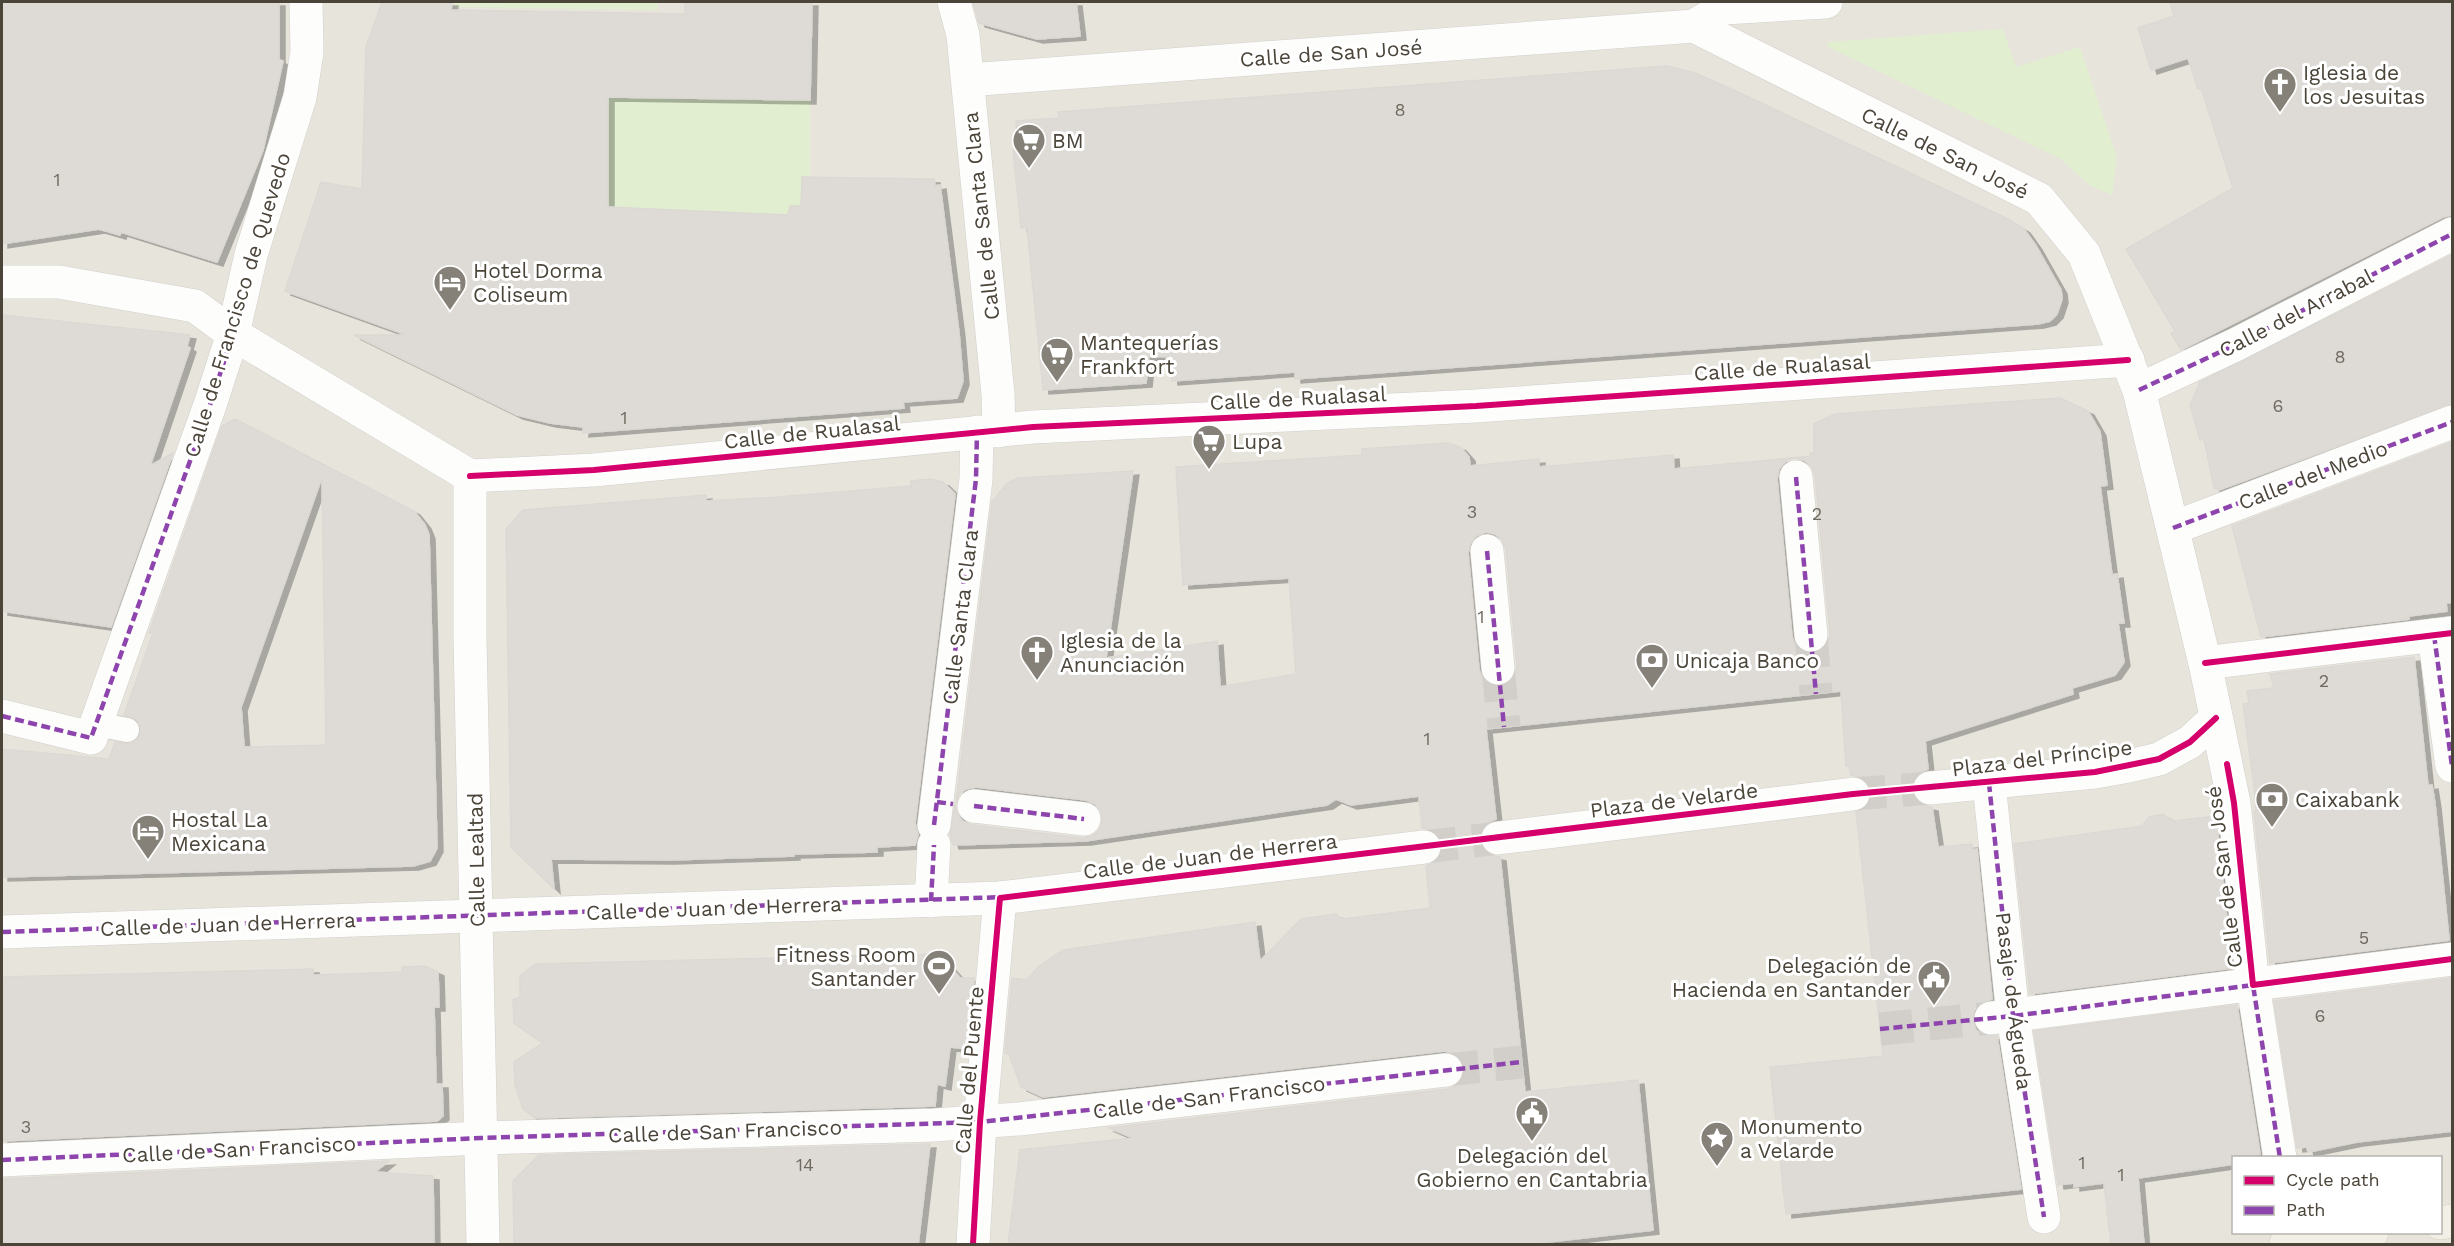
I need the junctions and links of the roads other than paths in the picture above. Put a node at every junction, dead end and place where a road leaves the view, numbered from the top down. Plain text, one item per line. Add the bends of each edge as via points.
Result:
1 (306, 2) edge
2 (954, 2) edge
3 (1826, 2) edge
4 (1694, 14) edge
5 (968, 80) junction
6 (2452, 234) edge
7 (2, 282) edge
8 (232, 334) junction
9 (2133, 375) junction
10 (2452, 422) edge
11 (988, 432) junction
12 (470, 476) junction
13 (1796, 477) dead end
14 (2173, 528) junction
15 (1487, 551) dead end
16 (1811, 634) tunnel mouth
17 (2443, 634) edge
18 (2205, 663) junction
19 (1498, 668) tunnel mouth
20 (2, 716) edge
21 (2216, 718) junction
22 (2452, 766) edge
23 (1989, 783) junction
24 (1930, 788) tunnel mouth
25 (1853, 794) tunnel mouth
26 (946, 816) junction
27 (1084, 819) dead end
28 (1498, 838) tunnel mouth
29 (1424, 847) tunnel mouth
30 (1000, 898) junction
31 (931, 901) junction
32 (478, 915) junction
33 (2, 932) edge
34 (2452, 959) edge
35 (2253, 985) junction
36 (2002, 1017) junction
37 (1446, 1070) tunnel mouth
38 (980, 1122) junction
39 (481, 1138) junction
40 (2280, 1156) edge
41 (2, 1160) edge
42 (2044, 1217) dead end
43 (2365, 1234) edge
44 (483, 1245) edge
45 (973, 1245) edge
46 (2286, 1245) edge

1 - 8 street, Calle de Francisco de Quevedo via 307,52 302,87 251,255
2 - 5 street, Calle de Santa Clara via 963,35
3 - 4 street, Calle de San José via 1724,8
4 - 5 street, Calle de San José
4 - 9 street, Calle de San José via 2039,199 2084,254
5 - 11 street, Calle de Santa Clara via 998,394
6 - 9 street, Calle del Arrabal via 2235,345
7 - 8 street via 59,282 195,306
8 - 12 street
8 - 20 street, Calle de Francisco de Quevedo via 104,731
9 - 11 street, Calle de Rualasal
9 - 14 street, Calle de San José
10 - 14 street, Calle del Medio
11 - 12 street, Calle de Rualasal via 594,470
11 - 26 street, Calle Santa Clara via 976,479
12 - 32 street, Calle Lealtad
13 - 16 street
14 - 18 street, Calle de San José
15 - 19 street
17 - 18 street
17 - 22 street
18 - 21 street, Calle de San José
21 - 23 street, Plaza del Príncipe via 2190,742 2158,759 2095,772
21 - 35 street, Calle de San José via 2234,803
23 - 24 street, Plaza del Príncipe
23 - 36 street, Pasaje de Águeda
25 - 28 street, Plaza de Velarde
26 - 27 street
26 - 31 street, Calle Santa Clara
29 - 30 street, Calle de Juan de Herrera
30 - 31 street, Calle de Juan de Herrera
30 - 38 street, Calle del Puente
31 - 32 street, Calle de Juan de Herrera
32 - 33 street, Calle de Juan de Herrera
32 - 39 street, Calle Lealtad
34 - 35 street
35 - 36 street
35 - 40 street, Calle de San José
36 - 42 street, Pasaje de Águeda
37 - 38 street, Calle de San Francisco
38 - 39 street, Calle de San Francisco
38 - 45 street, Calle del Puente
39 - 41 street, Calle de San Francisco
39 - 44 street, Calle Lealtad
43 - 46 main road

